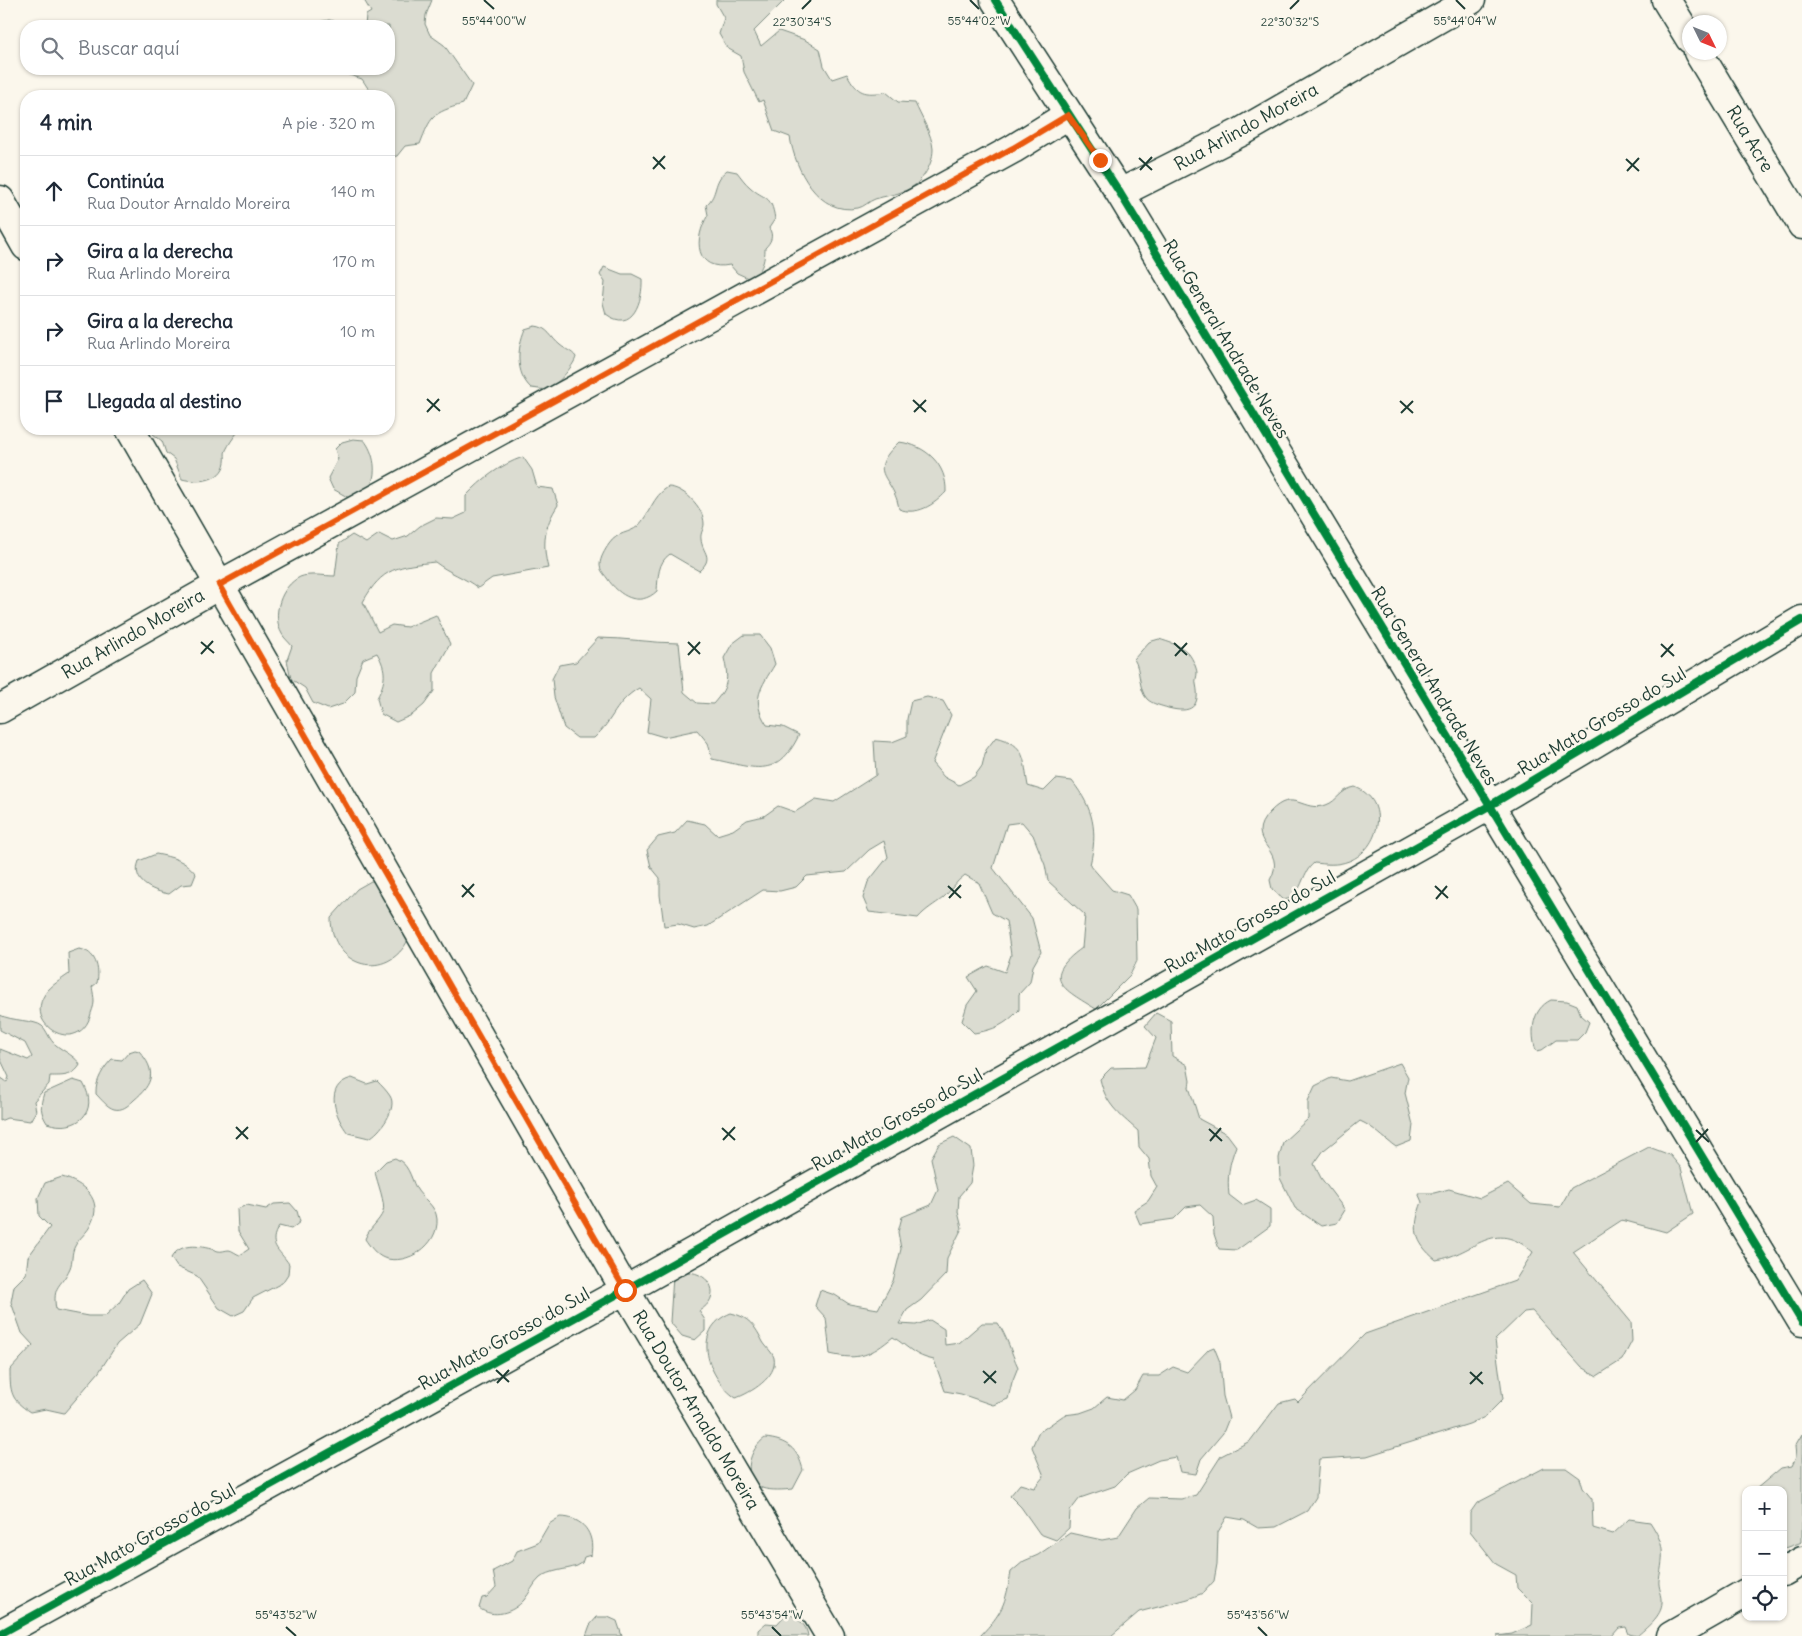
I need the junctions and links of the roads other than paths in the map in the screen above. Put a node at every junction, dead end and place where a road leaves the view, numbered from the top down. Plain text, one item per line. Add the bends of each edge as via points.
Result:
1 (995, 0) edge
2 (1471, 0) edge
3 (1666, 0) edge
4 (1682, 26) edge
5 (1703, 60) edge
6 (1068, 115) junction
7 (1120, 193) junction
8 (0, 200) edge
9 (1802, 225) edge
10 (20, 235) edge
11 (133, 435) edge
12 (219, 585) junction
13 (1802, 620) edge
14 (0, 709) edge
15 (1489, 806) junction
16 (625, 1290) junction
17 (1802, 1322) edge
18 (1802, 1561) edge
19 (1787, 1570) edge
20 (1742, 1595) edge
21 (0, 1634) edge
22 (830, 1636) edge
23 (1671, 1636) edge

1 - 6 street
2 - 7 street, Rua Arlindo Moreira via 1242,132
3 - 4 street
5 - 9 street, Rua Acre
6 - 7 street
6 - 12 street, Rua Arlindo Moreira via 1005,153
7 - 15 street, Rua General Andrade Neves
8 - 10 street
11 - 12 street, Rua Doutor Arnaldo Moreira
12 - 14 street, Rua Arlindo Moreira
12 - 16 street, Rua Doutor Arnaldo Moreira
13 - 15 street, Rua Mato Grosso do Sul
15 - 16 street, Rua Mato Grosso do Sul
15 - 17 street, Rua General Andrade Neves
16 - 21 street, Rua Mato Grosso do Sul
16 - 22 street, Rua Doutor Arnaldo Moreira
18 - 19 street
20 - 23 street

